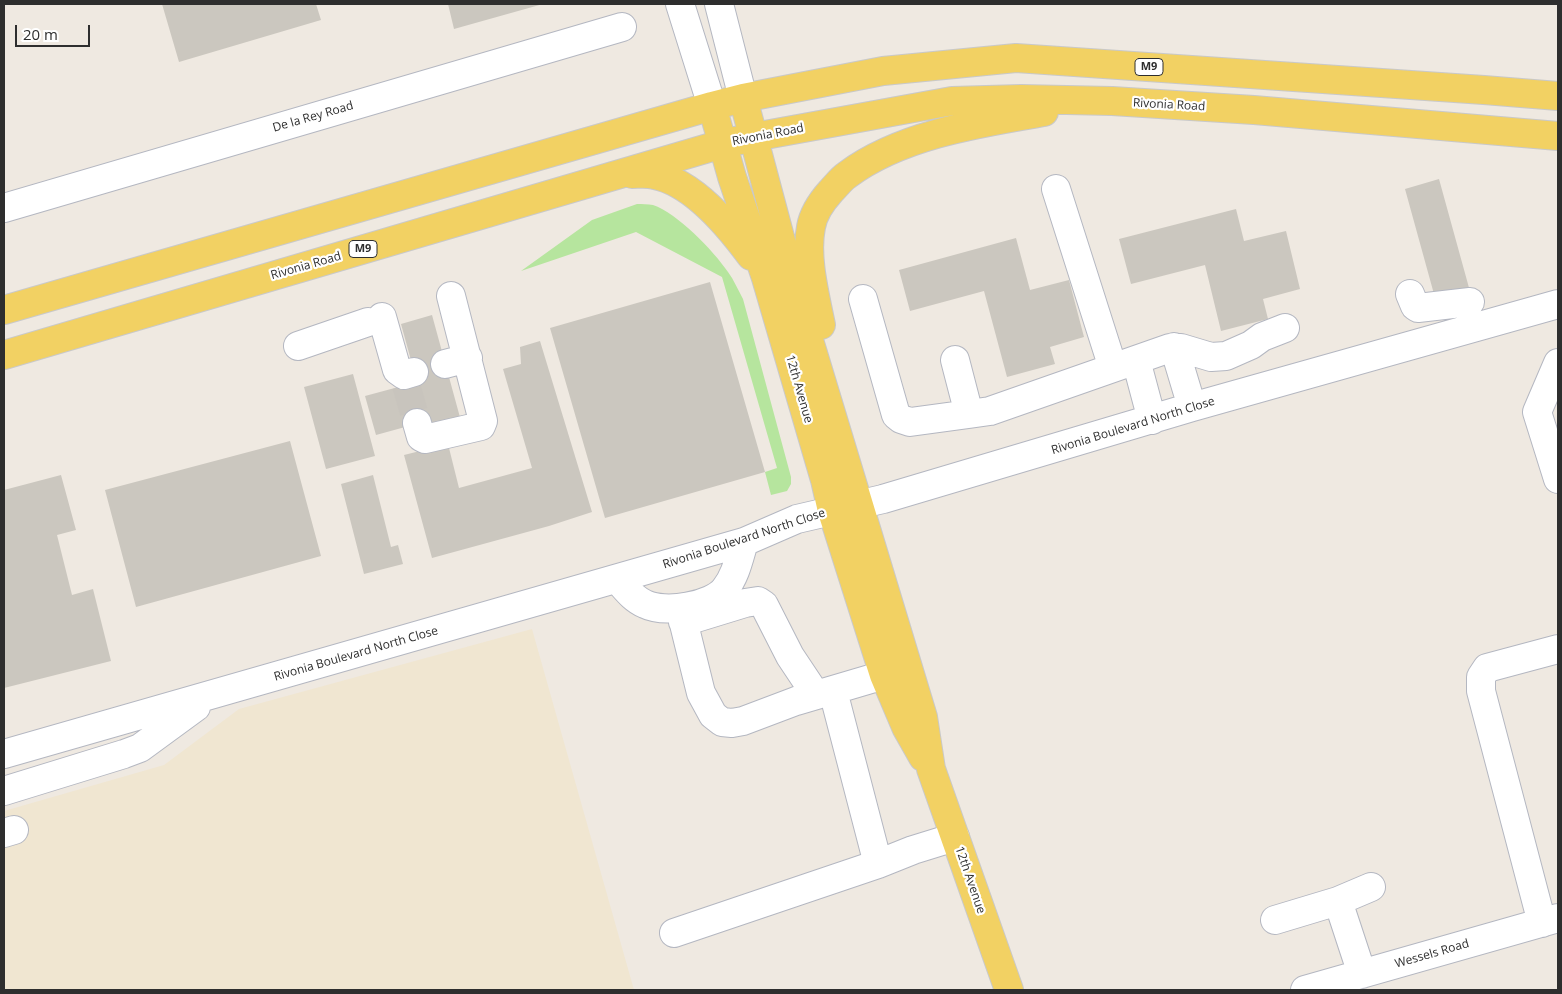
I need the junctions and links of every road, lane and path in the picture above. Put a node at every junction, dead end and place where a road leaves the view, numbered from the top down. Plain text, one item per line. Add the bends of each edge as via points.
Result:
1 (718, 4) edge
2 (685, 5) edge
3 (622, 27) dead end
4 (1558, 96) edge
5 (743, 98) junction
6 (1112, 101) junction
7 (712, 106) junction
8 (1558, 136) edge
9 (754, 137) junction
10 (722, 144) junction
11 (618, 174) junction
12 (1056, 189) dead end
13 (4, 208) edge
14 (766, 278) junction
15 (1410, 294) dead end
16 (451, 296) dead end
17 (863, 299) dead end
18 (1470, 302) dead end
19 (1553, 303) edge
20 (4, 310) edge
21 (1285, 328) dead end
22 (298, 346) dead end
23 (1174, 347) junction
24 (4, 355) edge
25 (955, 360) dead end
26 (1558, 363) edge
27 (1124, 364) junction
28 (408, 377) tunnel mouth
29 (1192, 407) junction
30 (969, 414) junction
31 (1152, 420) junction
32 (417, 423) tunnel mouth
33 (848, 471) junction
34 (1558, 479) edge
35 (859, 504) junction
36 (832, 511) junction
37 (744, 542) junction
38 (617, 579) junction
39 (681, 615) junction
40 (1558, 649) edge
41 (884, 675) junction
42 (824, 693) junction
43 (211, 696) junction
44 (4, 754) edge
45 (931, 769) junction
46 (4, 791) edge
47 (955, 837) junction
48 (878, 864) junction
49 (1371, 887) dead end
50 (1338, 901) junction
51 (1275, 920) dead end
52 (1550, 920) edge
53 (674, 933) dead end
54 (1362, 974) junction
55 (1009, 990) edge
56 (1305, 990) edge

1 - 5 street, 12th Avenue
2 - 7 street, 12th Avenue
3 - 13 street, De la Rey Road
4 - 5 main road, M9 via 1016,58 884,71
5 - 7 main road, M9
5 - 9 main road, 12th Avenue
6 - 8 main road, Rivonia Road / M9
6 - 9 main road, Rivonia Road / M9 via 952,101
6 - 33 main road via 981,123 895,147 871,158 845,176 823,200 811,226 810,264
7 - 10 main road, 12th Avenue
7 - 20 main road, M9
9 - 10 main road, Rivonia Road / M9
9 - 33 main road, 12th Avenue via 796,297
10 - 11 main road, Rivonia Road / M9
10 - 14 main road, 12th Avenue
11 - 14 main road via 654,174 676,182 714,212
11 - 24 main road, Rivonia Road / M9
12 - 27 street
14 - 36 main road, 12th Avenue
15 - 18 street via 1418,308
16 - 32 street via 456,361 483,421 481,426 425,440
17 - 30 street via 896,415 910,422
19 - 29 street, Rivonia Boulevard North Close
21 - 23 street via 1226,356 1211,357
22 - 28 street via 375,320 397,370
23 - 27 street
23 - 29 street
25 - 30 street
26 - 34 street via 1537,412
27 - 30 street via 990,411
27 - 31 street
29 - 31 street, Rivonia Boulevard North Close
31 - 35 street, Rivonia Boulevard North Close
33 - 35 main road, 12th Avenue
35 - 36 street, Rivonia Boulevard North Close
35 - 45 main road, 12th Avenue via 923,717
36 - 37 street, Rivonia Boulevard North Close via 798,520
36 - 41 main road, 12th Avenue
37 - 38 street, Rivonia Boulevard North Close
37 - 39 street via 732,580 724,591
38 - 39 street via 635,598 647,605
38 - 43 street, Rivonia Boulevard North Close
39 - 42 street via 758,601 764,605 794,663
39 - 42 street via 701,693 712,715 722,722 744,721
40 - 52 street via 1487,668 1481,677 1484,700
41 - 42 street
41 - 45 main road, 12th Avenue via 906,727
42 - 48 street
43 - 44 street, Rivonia Boulevard North Close
43 - 46 street via 140,748
45 - 47 main road, 12th Avenue
47 - 48 street
47 - 55 main road, 12th Avenue
48 - 53 street
49 - 50 street
50 - 51 street
50 - 54 street
52 - 54 street, Wessels Road
54 - 56 street, Wessels Road

